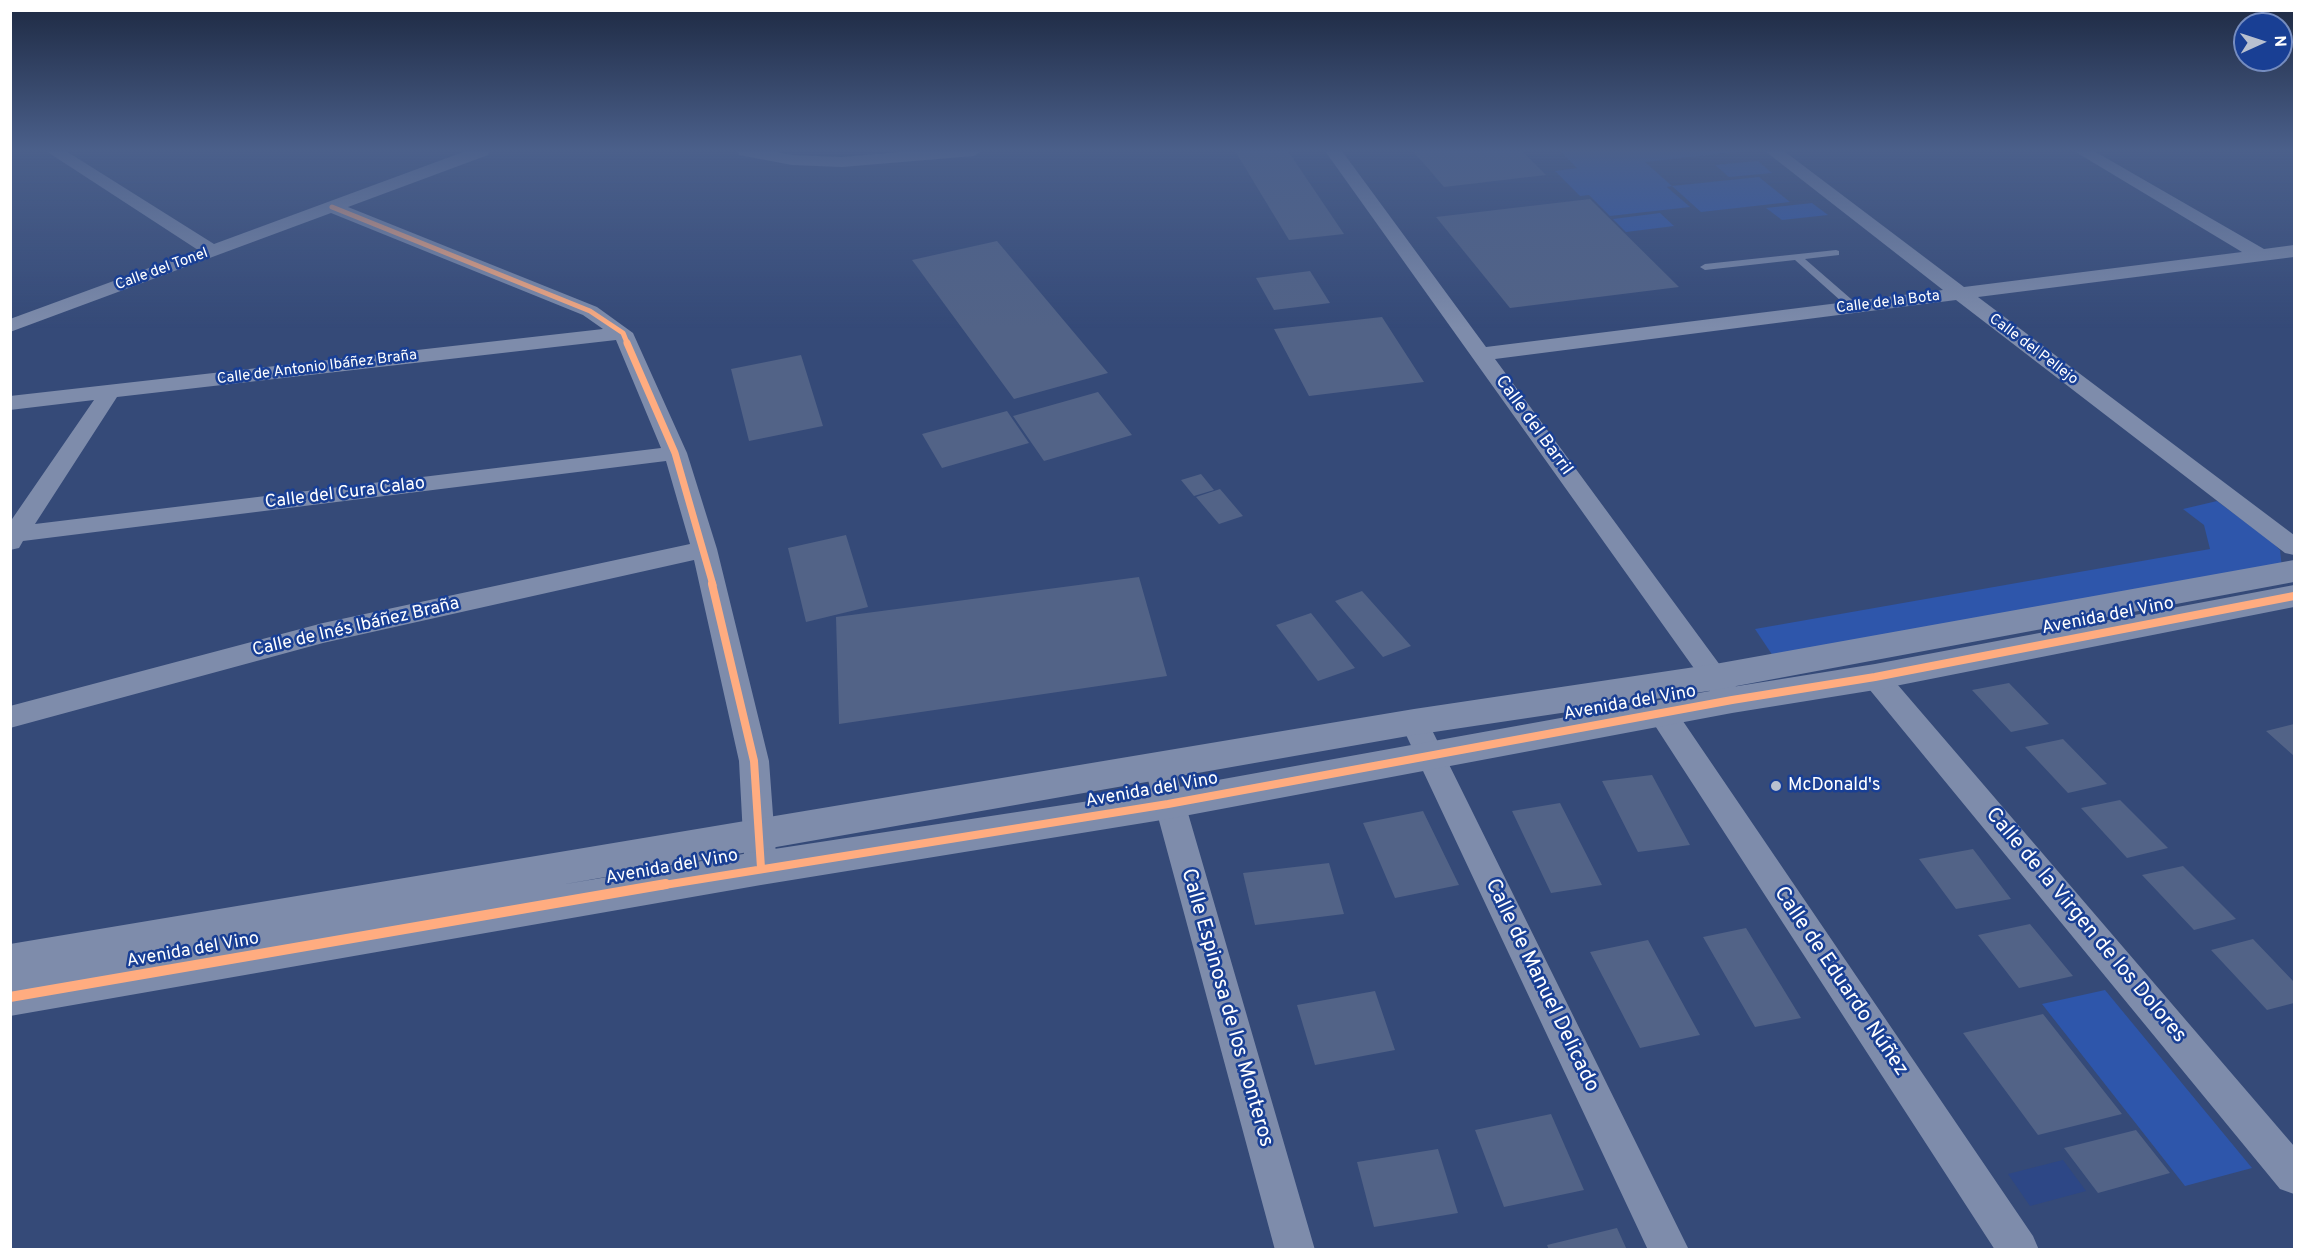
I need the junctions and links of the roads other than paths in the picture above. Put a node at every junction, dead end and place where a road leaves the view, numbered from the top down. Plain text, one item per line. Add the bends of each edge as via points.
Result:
1 (147, 210) edge
2 (324, 210) edge
3 (339, 210) edge
4 (1376, 210) edge
5 (1849, 210) edge
6 (2184, 210) edge
7 (212, 251) junction
8 (2295, 251) edge
9 (1836, 253) dead end
10 (2262, 255) junction
11 (1797, 257) junction
12 (1705, 267) dead end
13 (1959, 294) junction
14 (1854, 307) junction
15 (10, 326) edge
16 (623, 333) junction
17 (1481, 354) junction
18 (110, 392) junction
19 (10, 403) edge
20 (675, 453) junction
21 (13, 538) edge
22 (2295, 548) edge
23 (704, 549) junction
24 (2295, 571) edge
25 (2295, 596) edge
26 (1875, 677) junction
27 (1723, 689) junction
28 (1662, 713) junction
29 (10, 717) edge
30 (1414, 722) junction
31 (1429, 756) junction
32 (1159, 765) junction
33 (1168, 804) junction
34 (760, 850) junction
35 (10, 963) edge
36 (10, 997) edge
37 (2295, 1175) edge
38 (1295, 1250) edge
39 (1669, 1250) edge
40 (2019, 1250) edge

1 - 7 street
2 - 7 street, Calle del Tonel
3 - 16 street via 590,311
4 - 17 street, Calle del Barril
5 - 13 street, Calle del Pellejo
6 - 10 street
7 - 15 street, Calle del Tonel
8 - 10 street, Calle de la Bota
9 - 11 lane
10 - 13 street, Calle de la Bota
11 - 12 lane
11 - 14 lane
13 - 14 street, Calle de la Bota
13 - 22 street, Calle del Pellejo
14 - 17 street, Calle de la Bota
16 - 18 street, Calle de Antonio Ibáñez Braña
16 - 20 street
17 - 27 street, Calle del Barril
18 - 19 street, Calle de Antonio Ibáñez Braña
18 - 21 street
20 - 21 street, Calle del Cura Calao
20 - 23 street
23 - 29 street, Calle de Inés Ibáñez Braña via 323,633
23 - 34 street via 754,761
24 - 27 street, Avenida del Vino
25 - 26 street, Avenida del Vino
26 - 27 street, Avenida del Vino
26 - 37 street, Calle de la Virgen de los Dolores
27 - 28 street, Avenida del Vino
27 - 30 street, Avenida del Vino
28 - 31 street, Avenida del Vino
28 - 40 street, Calle de Eduardo Núñez
30 - 31 street, Calle de Manuel Delicado
30 - 32 street, Avenida del Vino
31 - 33 street, Avenida del Vino
31 - 39 street, Calle de Manuel Delicado
32 - 33 street, Calle Espinosa de los Monteros
32 - 34 street, Avenida del Vino
33 - 34 street, Avenida del Vino
33 - 38 street, Calle Espinosa de los Monteros
34 - 35 street, Avenida del Vino
34 - 36 street, Avenida del Vino

